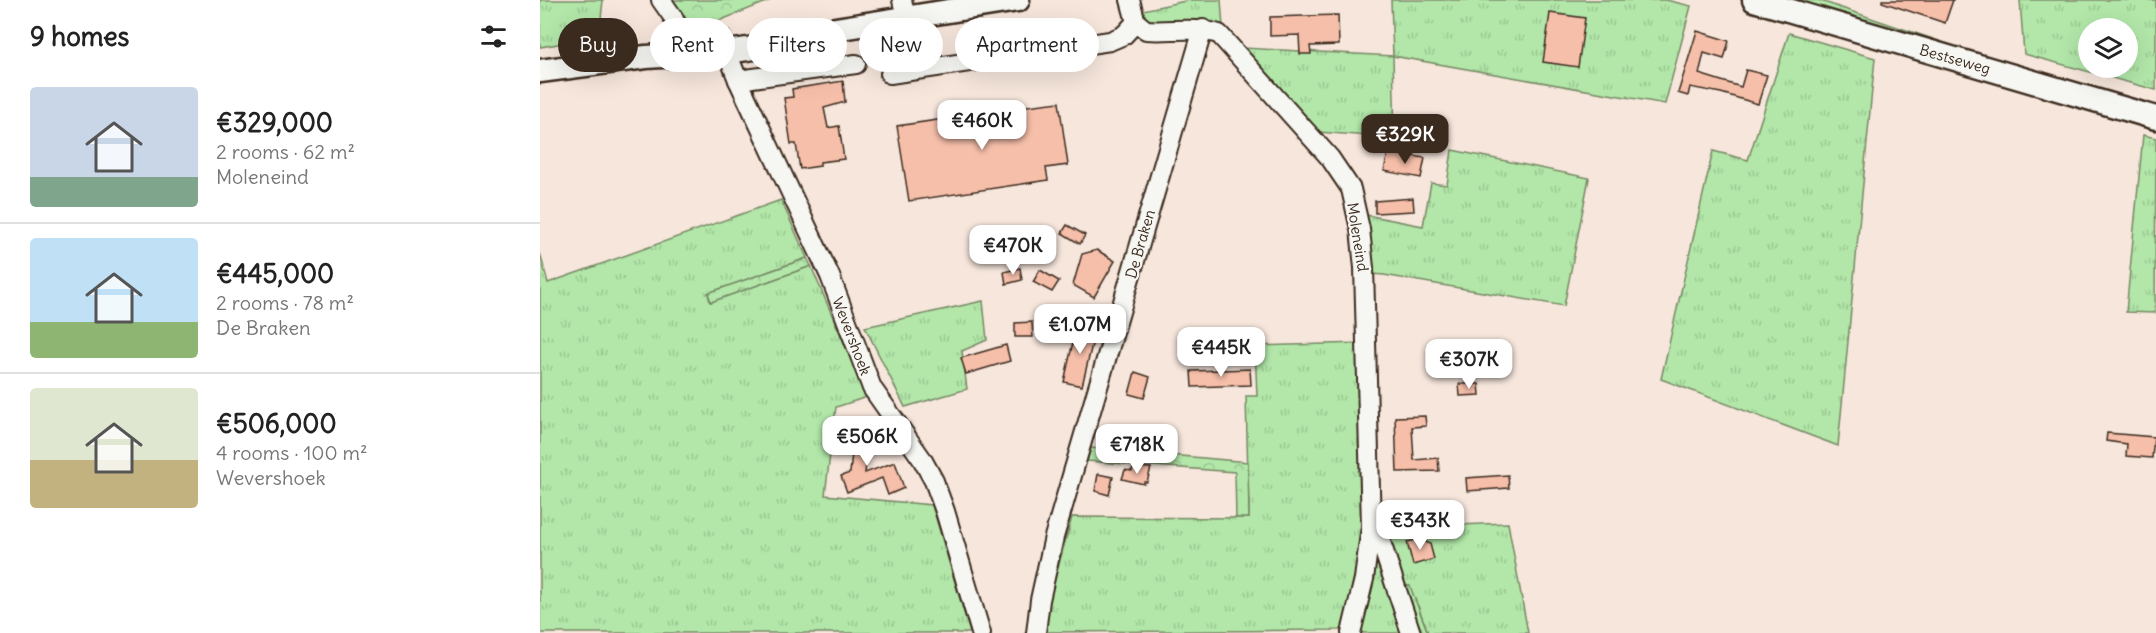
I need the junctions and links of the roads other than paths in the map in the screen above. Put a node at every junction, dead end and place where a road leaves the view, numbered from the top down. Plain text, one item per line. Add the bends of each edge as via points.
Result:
1 (661, 0) edge
2 (1018, 0) edge
3 (1130, 0) edge
4 (1754, 0) edge
5 (904, 9) edge
6 (673, 18) edge
7 (1136, 22) junction
8 (1203, 29) junction
9 (735, 45) edge
10 (650, 56) edge
11 (856, 64) dead end
12 (540, 71) edge
13 (735, 72) edge
14 (890, 74) dead end
15 (738, 80) junction
16 (2156, 118) edge
17 (1371, 526) junction
18 (981, 633) edge
19 (1036, 633) edge
20 (1351, 633) edge
21 (1411, 633) edge

1 - 6 street
2 - 5 main road
3 - 7 street
4 - 16 main road, Bestseweg
5 - 9 main road via 761,46
7 - 8 street, Moleneind via 1146,30
7 - 14 street via 1124,35 1110,41
8 - 17 street, Moleneind via 1219,34 1229,43 1330,158 1350,189 1364,268
8 - 19 street, De Braken via 1054,537
10 - 12 main road
11 - 15 street
13 - 15 street, Wevershoek
15 - 18 street, Wevershoek via 830,276 872,388 934,481
17 - 20 street, Moleneind
17 - 21 street, Moleneind via 1380,539

